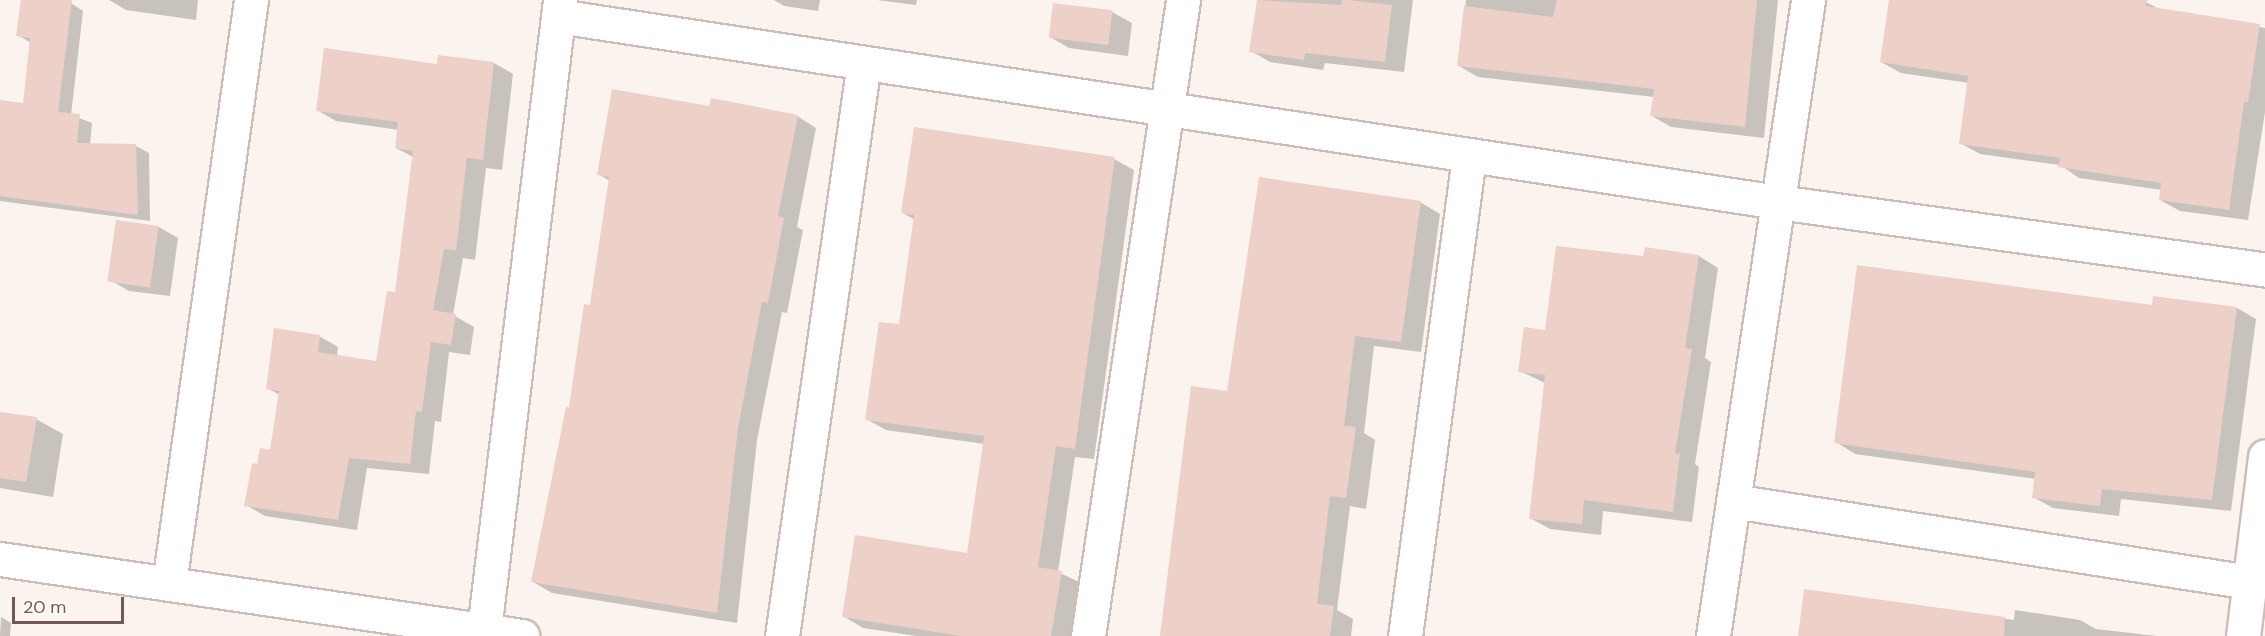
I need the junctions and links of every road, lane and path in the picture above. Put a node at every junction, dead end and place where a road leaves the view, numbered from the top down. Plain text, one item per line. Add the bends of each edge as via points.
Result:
1 (251, 0) edge
2 (1183, 0) edge
3 (1808, 0) edge
4 (559, 8) edge
5 (864, 63) junction
6 (1170, 109) junction
7 (1469, 155) junction
8 (1778, 202) junction
9 (2265, 270) edge
10 (2265, 456) edge
11 (1733, 501) junction
12 (0, 559) edge
13 (2249, 582) junction
14 (169, 584) junction
15 (484, 630) junction
16 (522, 636) edge
17 (782, 636) edge
18 (1088, 636) edge
19 (1405, 636) edge
20 (1713, 636) edge
21 (2243, 636) edge

1 - 14 street
2 - 6 street
3 - 8 street
4 - 5 street
4 - 15 street
5 - 6 street
5 - 17 street
6 - 7 street
6 - 18 street
7 - 8 street
7 - 19 street
8 - 9 street
8 - 11 street
10 - 13 street
11 - 13 street
11 - 20 street
12 - 14 street
13 - 21 street
14 - 15 street
15 - 16 street

